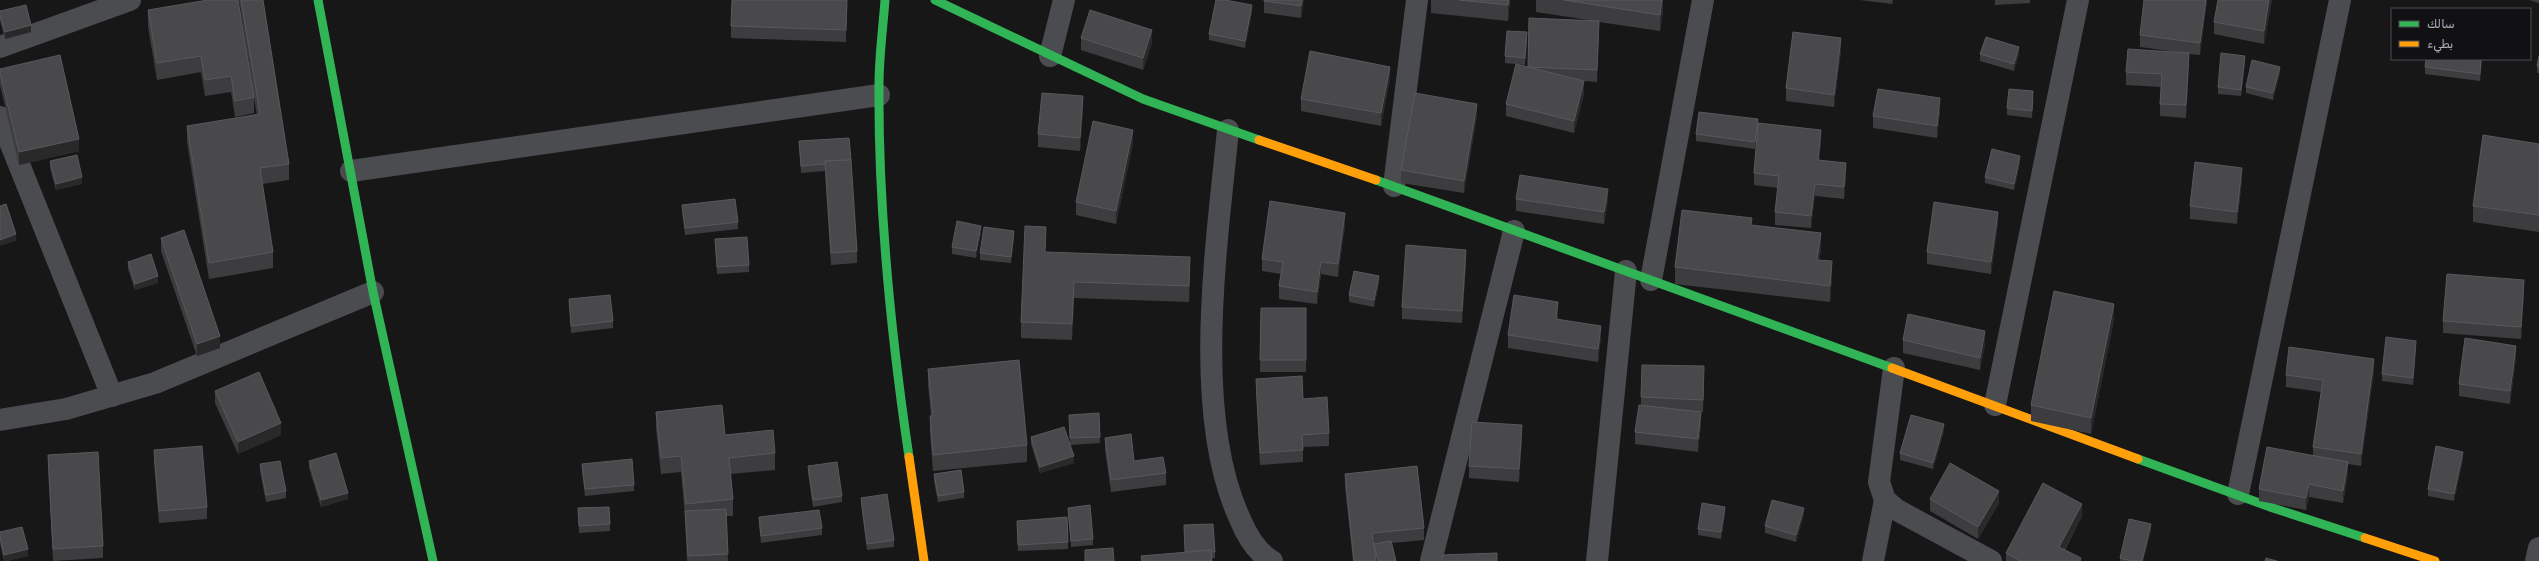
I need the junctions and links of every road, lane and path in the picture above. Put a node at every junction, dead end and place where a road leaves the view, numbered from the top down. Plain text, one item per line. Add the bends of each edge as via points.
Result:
1 (130, 0) edge
2 (318, 0) edge
3 (885, 0) edge
4 (935, 0) edge
5 (1064, 0) edge
6 (1417, 0) edge
7 (1703, 0) edge
8 (2078, 0) edge
9 (2340, 0) edge
10 (0, 47) edge
11 (1050, 56) junction
12 (878, 95) junction
13 (0, 117) edge
14 (1228, 130) junction
15 (351, 172) junction
16 (1394, 186) junction
17 (1514, 231) junction
18 (1626, 271) junction
19 (1651, 280) junction
20 (373, 292) junction
21 (1894, 368) junction
22 (112, 396) junction
23 (1995, 405) junction
24 (0, 420) edge
25 (2238, 494) junction
26 (1885, 500) junction
27 (2539, 548) edge
28 (433, 561) edge
29 (924, 561) edge
30 (1272, 561) edge
31 (1431, 561) edge
32 (1597, 561) edge
33 (1873, 561) edge
34 (1991, 561) edge
35 (2435, 561) edge
36 (2536, 561) edge

1 - 10 street
2 - 15 street
3 - 12 street
4 - 11 street
5 - 11 street
6 - 16 street
7 - 19 street
8 - 23 street
9 - 25 street
11 - 14 street via 1143,99
12 - 15 street
12 - 29 street via 888,298 908,466
13 - 22 street
14 - 16 street
14 - 30 street via 1212,328 1213,408 1220,454 1232,502 1248,538 1264,557
15 - 20 street
16 - 17 street
17 - 18 street
17 - 31 street
18 - 19 street
18 - 32 street
19 - 21 street
20 - 22 street via 155,383
20 - 28 street
21 - 23 street
21 - 26 street via 1879,482
22 - 24 street via 66,409
23 - 25 street
25 - 35 street
26 - 33 street
26 - 34 street via 1897,510
27 - 36 street

